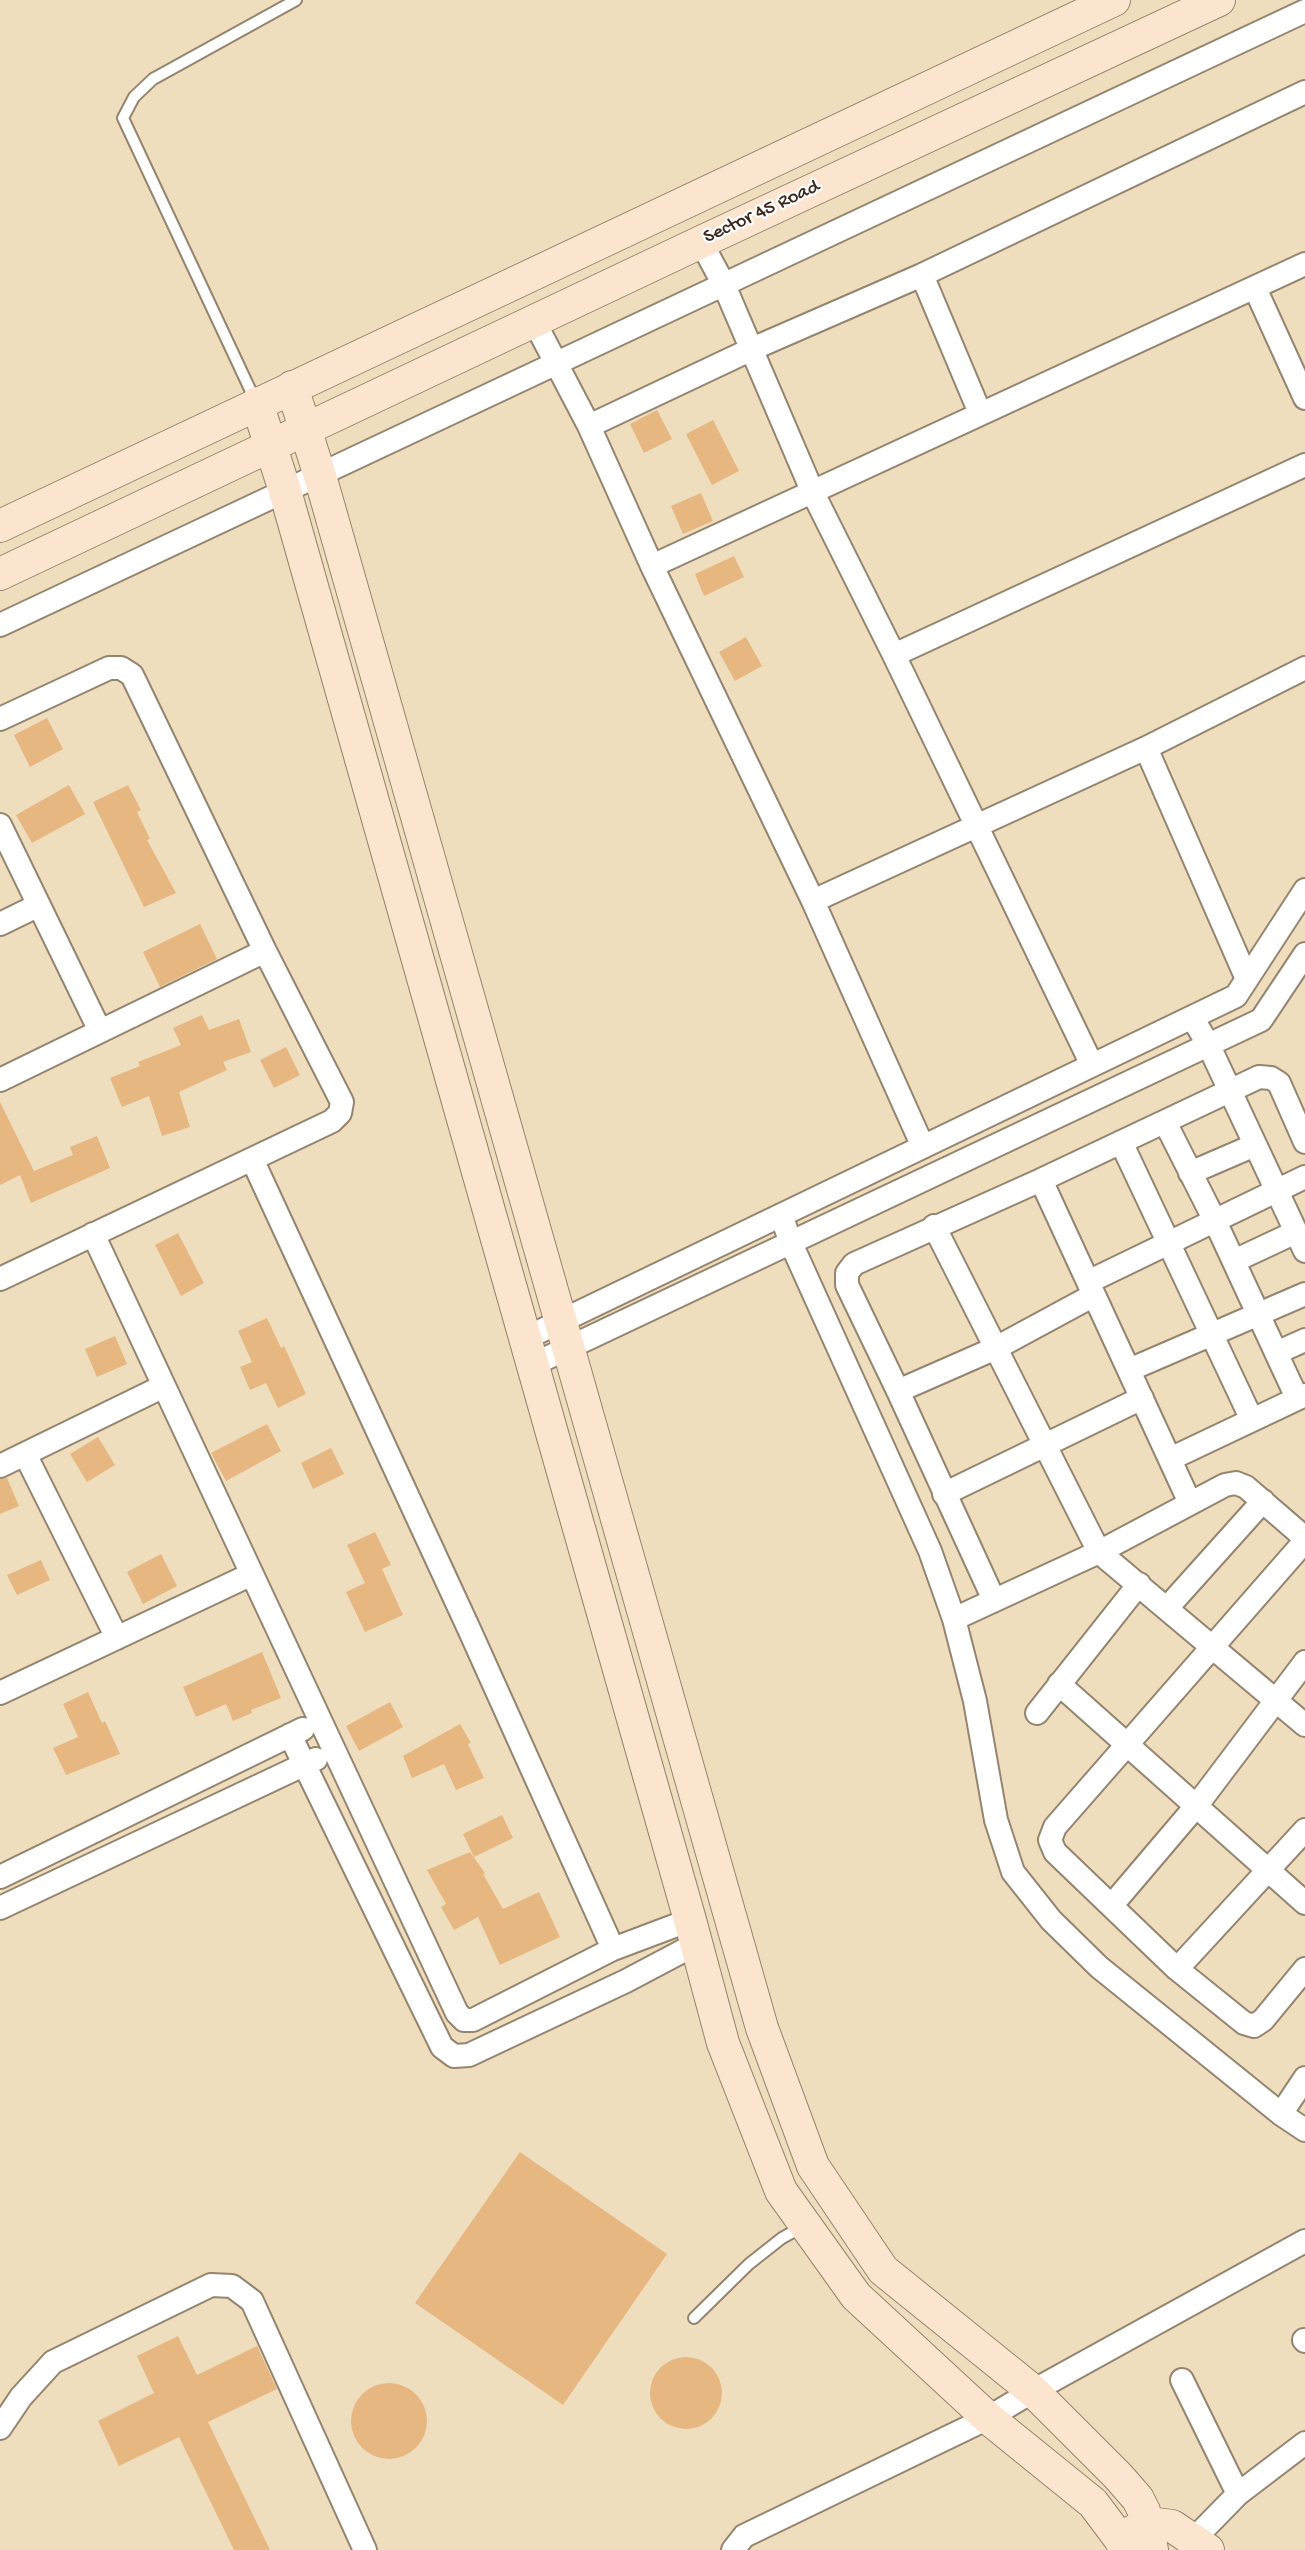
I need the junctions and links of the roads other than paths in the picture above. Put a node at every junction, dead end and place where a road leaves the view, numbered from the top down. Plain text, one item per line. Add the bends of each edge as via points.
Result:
1 (296, 0) edge
2 (1114, 0) edge
3 (1219, 0) edge
4 (1305, 11) edge
5 (1305, 92) edge
6 (701, 242) junction
7 (1305, 264) edge
8 (922, 275) junction
9 (724, 285) junction
10 (1255, 288) junction
11 (534, 321) junction
12 (752, 349) junction
13 (556, 363) junction
14 (292, 387) junction
15 (1305, 398) edge
16 (257, 404) junction
17 (980, 414) junction
18 (588, 426) junction
19 (306, 428) junction
20 (270, 445) junction
21 (1305, 465) edge
22 (320, 476) junction
23 (285, 490) junction
24 (813, 493) junction
25 (0, 526) edge
26 (652, 566) junction
27 (0, 573) edge
28 (0, 625) edge
29 (894, 655) junction
30 (1305, 668) edge
31 (0, 719) edge
32 (1146, 748) junction
33 (0, 825) edge
34 (975, 825) junction
35 (1305, 890) edge
36 (813, 901) junction
37 (39, 905) junction
38 (0, 924) edge
39 (265, 951) junction
40 (1305, 954) edge
41 (1247, 980) junction
42 (1192, 1017) junction
43 (100, 1032) junction
44 (1209, 1046) junction
45 (1092, 1065) junction
46 (0, 1080) edge
47 (1228, 1091) junction
48 (1165, 1122) junction
49 (1121, 1142) junction
50 (1305, 1142) edge
51 (1255, 1145) junction
52 (923, 1147) junction
53 (252, 1159) junction
54 (1190, 1173) junction
55 (1305, 1177) edge
56 (1041, 1180) junction
57 (1277, 1191) junction
58 (782, 1215) junction
59 (1215, 1221) junction
60 (934, 1227) junction
61 (93, 1234) junction
62 (1301, 1241) edge
63 (791, 1243) junction
64 (1168, 1243) junction
65 (1234, 1261) junction
66 (0, 1278) edge
67 (1091, 1288) junction
68 (1305, 1294) edge
69 (1258, 1314) junction
70 (564, 1335) junction
71 (1211, 1335) junction
72 (1305, 1340) edge
73 (996, 1348) junction
74 (528, 1352) junction
75 (1276, 1353) junction
76 (1129, 1370) junction
77 (164, 1386) junction
78 (898, 1391) junction
79 (1301, 1396) edge
80 (1142, 1398) junction
81 (1252, 1420) junction
82 (1046, 1446) junction
83 (25, 1454) junction
84 (1170, 1459) junction
85 (0, 1466) edge
86 (944, 1494) junction
87 (1263, 1501) junction
88 (1190, 1503) junction
89 (1305, 1540) edge
90 (1099, 1552) junction
91 (252, 1574) junction
92 (1139, 1584) junction
93 (994, 1600) junction
94 (1167, 1608) junction
95 (954, 1619) junction
96 (117, 1638) junction
97 (1213, 1648) junction
98 (1305, 1662) edge
99 (1059, 1684) junction
100 (0, 1693) edge
101 (1277, 1700) junction
102 (1037, 1713) dead end
103 (320, 1721) junction
104 (1305, 1725) edge
105 (290, 1736) junction
106 (1127, 1744) junction
107 (334, 1750) junction
108 (304, 1764) junction
109 (1197, 1805) junction
110 (1305, 1830) edge
111 (1269, 1870) junction
112 (0, 1876) edge
113 (1305, 1903) edge
114 (1112, 1905) junction
115 (0, 1908) edge
116 (693, 1932) junction
117 (613, 1949) junction
118 (1177, 1969) junction
119 (1305, 1969) edge
120 (464, 2020) junction
121 (454, 2056) junction
122 (1305, 2078) edge
123 (1281, 2114) junction
124 (1305, 2130) edge
125 (805, 2225) junction
126 (1305, 2241) edge
127 (694, 2318) dead end
128 (1182, 2380) dead end
129 (1032, 2391) junction
130 (988, 2418) junction
131 (0, 2428) edge
132 (1305, 2443) edge
133 (1238, 2494) junction
134 (1150, 2537) edge
135 (1118, 2546) edge
136 (1196, 2547) edge
137 (365, 2550) edge
138 (733, 2550) edge

1 - 16 lane via 153,79 134,97 123,118
2 - 14 street
3 - 6 street, Sector 45 Road
4 - 9 street
5 - 8 street
6 - 9 street
6 - 11 street, Sector 45 Road
7 - 10 street
8 - 12 street
8 - 17 street
9 - 12 street
9 - 13 street
10 - 15 street
10 - 17 street
11 - 13 street
11 - 19 street, Sector 45 Road
12 - 18 street
12 - 24 street
13 - 18 street
13 - 22 street
14 - 16 street
14 - 19 street
16 - 20 street
16 - 25 street
17 - 24 street
18 - 26 street
19 - 20 street, Sector 45 Road
19 - 22 street
20 - 23 street
20 - 27 street, Sector 45 Road
21 - 29 street
22 - 23 street
22 - 70 street
23 - 28 street
23 - 74 street
24 - 26 street
24 - 29 street
26 - 36 street
29 - 34 street
30 - 32 street
31 - 39 street via 109,668 121,668 132,675
32 - 34 street
32 - 41 street
33 - 37 street
34 - 36 street
34 - 45 street
35 - 41 street
36 - 52 street
37 - 38 street
37 - 43 street
39 - 43 street
39 - 53 street via 342,1102 333,1121
40 - 44 street via 1261,1020
41 - 42 street via 1236,996
42 - 44 street
42 - 45 street
43 - 46 street
44 - 47 street
44 - 63 street
45 - 52 street
47 - 48 street
47 - 50 street via 1259,1077 1279,1083
47 - 51 street
48 - 49 street
48 - 54 street
49 - 56 street
49 - 64 street
51 - 54 street
51 - 57 street
52 - 58 street
53 - 61 street
53 - 117 street
54 - 59 street
55 - 57 street
56 - 60 street
56 - 67 street
57 - 59 street
57 - 62 street
58 - 63 street
58 - 70 street
59 - 64 street
59 - 65 street
60 - 73 street
60 - 78 street via 854,1264 847,1273 847,1285
61 - 66 street
61 - 77 street
62 - 65 street
63 - 70 street
63 - 95 street via 930,1551
64 - 67 street
64 - 71 street
65 - 69 street
67 - 73 street
67 - 76 street
68 - 69 street
69 - 71 street
69 - 75 street
70 - 74 street
70 - 129 street via 762,2028 813,2166 883,2270
71 - 76 street
71 - 81 street
72 - 75 street
73 - 78 street
73 - 82 street
74 - 116 street
75 - 79 street
76 - 80 street
77 - 83 street
77 - 91 street
78 - 86 street
79 - 81 street
80 - 82 street
80 - 84 street
81 - 84 street
82 - 86 street
82 - 90 street
83 - 85 street
83 - 96 street
84 - 88 street
86 - 93 street
87 - 88 street via 1236,1483
87 - 89 street
87 - 94 street
88 - 90 street
89 - 97 street
90 - 92 street
90 - 93 street
91 - 96 street
91 - 103 street
92 - 94 street
92 - 99 street
93 - 95 street
94 - 97 street
95 - 123 street via 975,1701 996,1820 1013,1872 1051,1920 1099,1966
96 - 100 street
97 - 101 street
97 - 106 street
98 - 101 street
99 - 102 street
99 - 106 street
101 - 104 street
101 - 109 street
103 - 105 street
103 - 107 street
105 - 108 street
105 - 112 street
106 - 109 street
106 - 114 street via 1055,1827 1050,1840 1055,1852
107 - 108 street
107 - 120 street via 457,2013
108 - 115 street
108 - 121 street via 442,2047
109 - 111 street
109 - 114 street
110 - 111 street
111 - 113 street
111 - 118 street
114 - 118 street
116 - 117 street
116 - 121 street via 626,1981 469,2055
116 - 125 street via 723,2043 781,2191
117 - 120 street via 473,2020
118 - 119 street via 1244,2023 1254,2026
120 - 121 street
122 - 123 street
123 - 124 street
125 - 127 lane via 749,2264
125 - 130 street via 856,2296
126 - 129 street
128 - 133 street
129 - 130 street
129 - 134 street via 1138,2499
130 - 135 street via 1094,2503
130 - 138 street via 744,2536
131 - 137 street via 21,2397 53,2362 211,2285 232,2286 252,2301
132 - 133 street
133 - 136 street
134 - 135 street
134 - 136 street via 1172,2526

